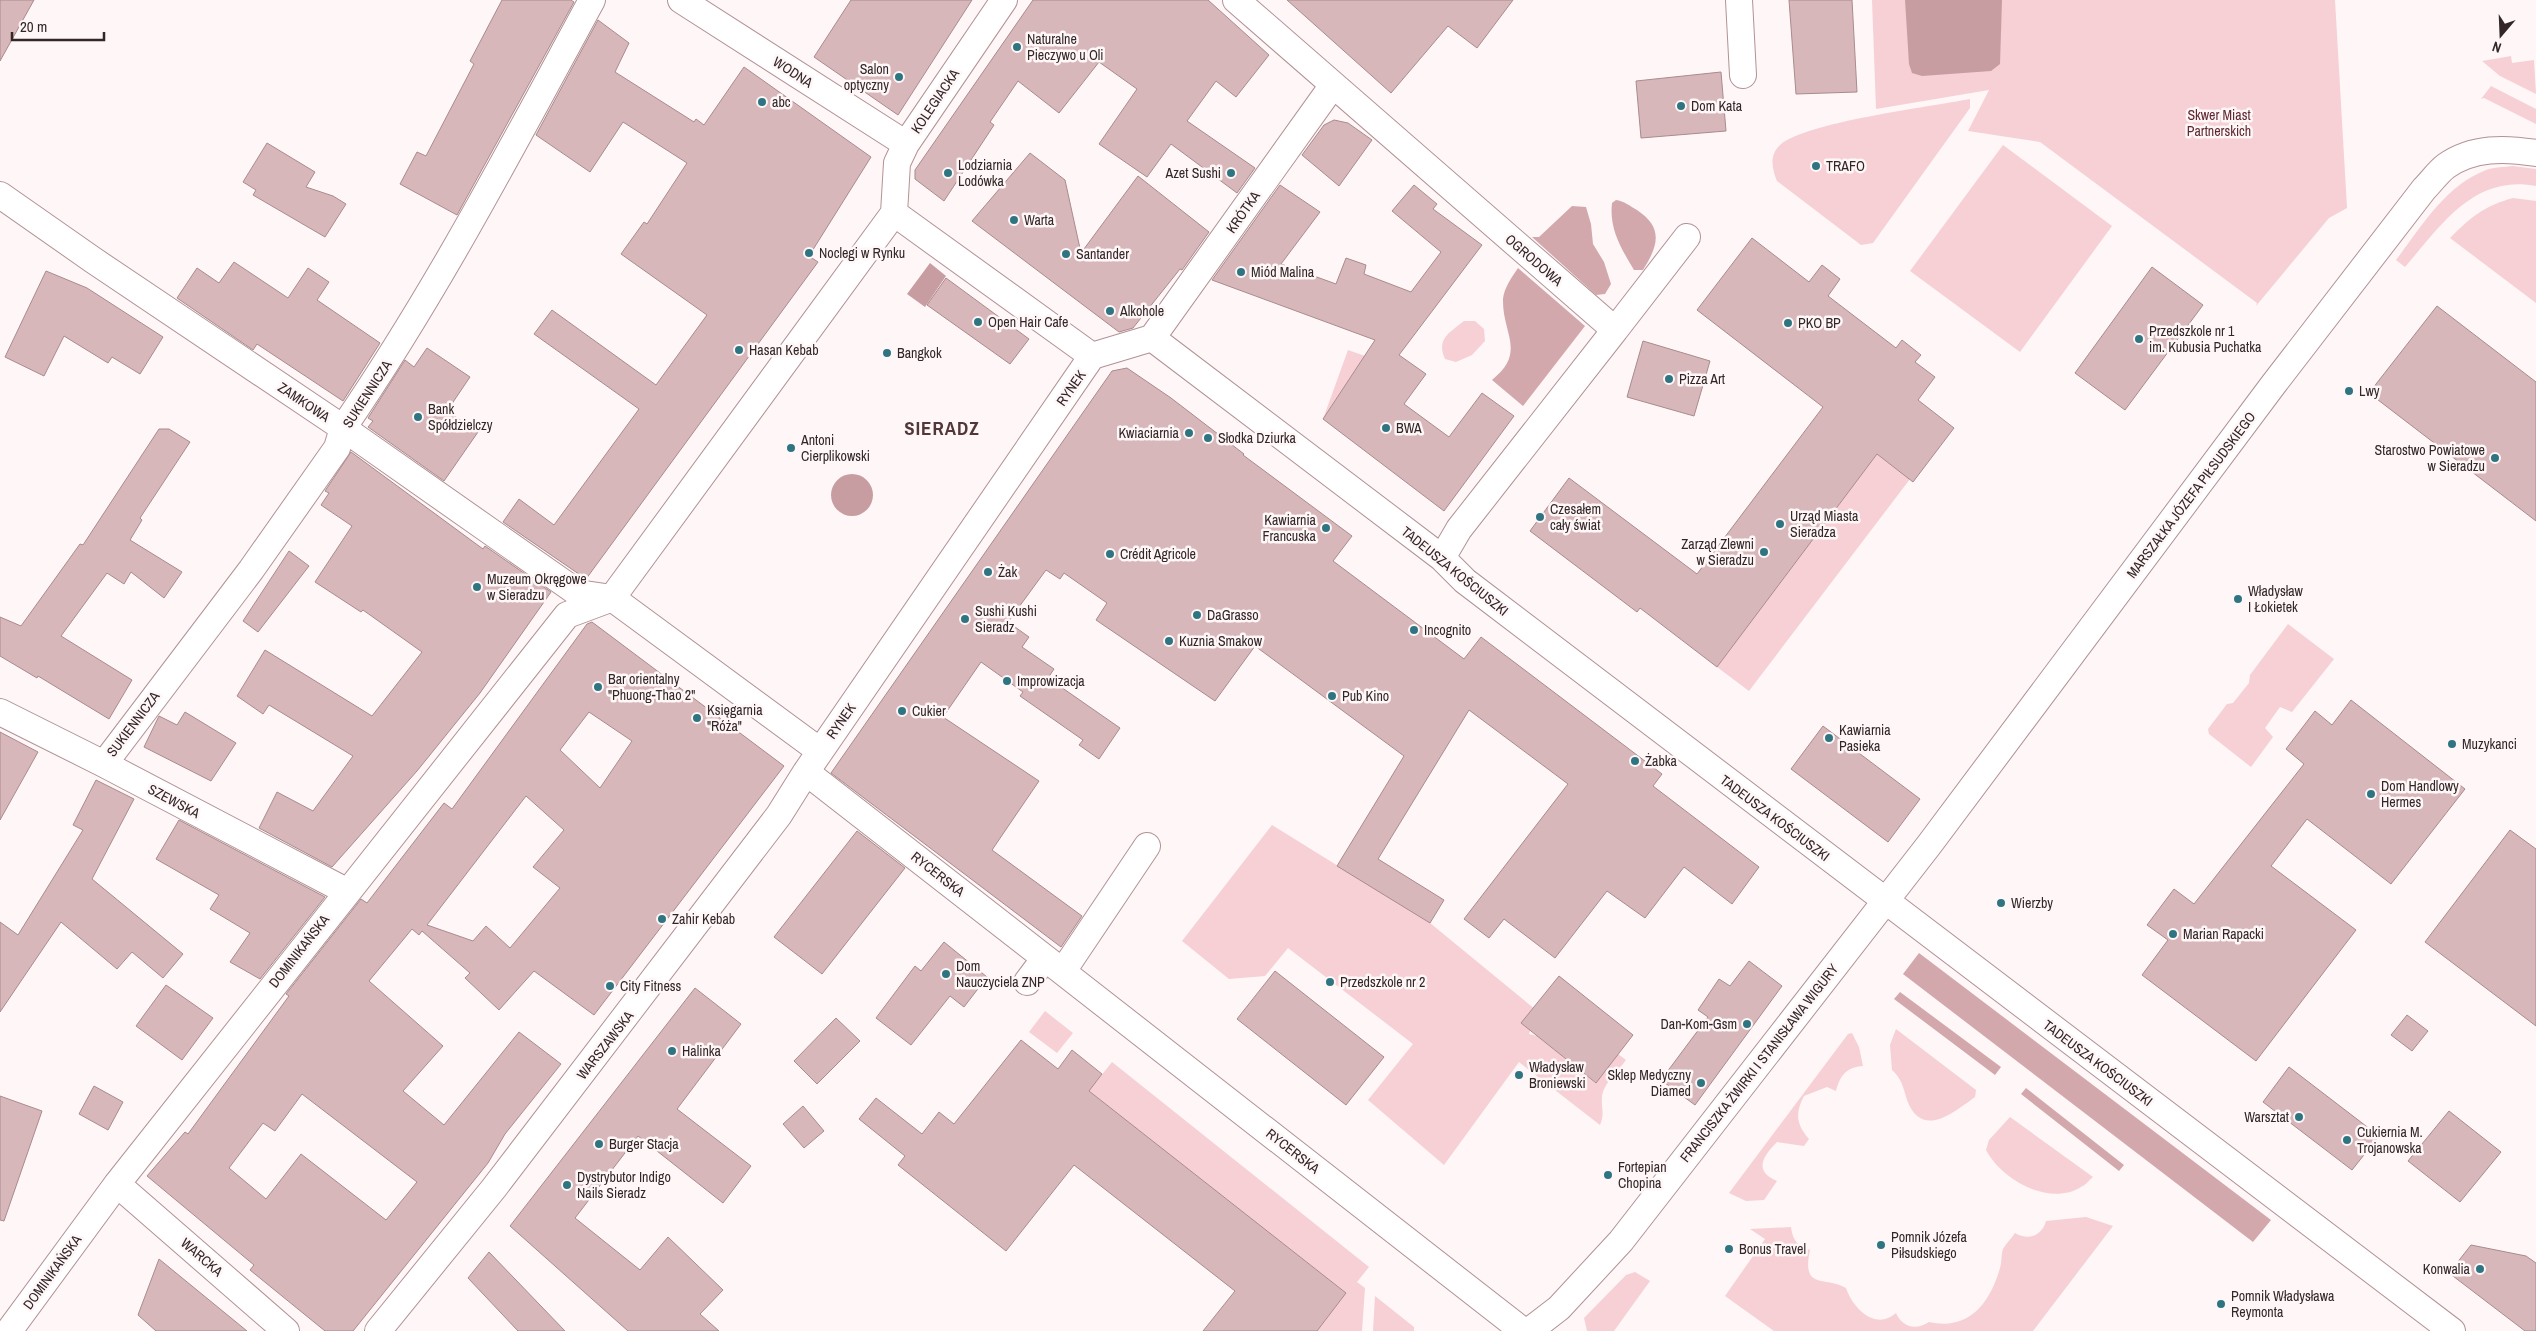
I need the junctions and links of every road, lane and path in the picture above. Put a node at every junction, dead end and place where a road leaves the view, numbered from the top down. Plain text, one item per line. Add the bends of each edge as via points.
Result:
1 (592, 0) edge
2 (681, 0) edge
3 (1004, 0) edge
4 (1236, 0) edge
5 (1739, 0) edge
6 (1743, 75) dead end
7 (1333, 85) junction
8 (906, 144) junction
9 (2536, 153) edge
10 (0, 195) edge
11 (894, 213) junction
12 (1687, 237) dead end
13 (1615, 330) junction
14 (1152, 338) junction
15 (1092, 356) junction
16 (343, 428) junction
17 (1442, 558) junction
18 (612, 598) junction
19 (0, 712) edge
20 (813, 762) junction
21 (104, 764) junction
22 (1146, 846) dead end
23 (346, 892) junction
24 (1884, 902) junction
25 (1054, 965) junction
26 (1027, 982) dead end
27 (117, 1184) junction
28 (9, 1331) edge
29 (286, 1331) edge
30 (378, 1331) edge
31 (1522, 1331) edge
32 (1529, 1331) edge
33 (2452, 1331) edge

1 - 16 street, SUKIENNICZA via 436,285
2 - 8 street, WODNA
3 - 8 street, KOLEGIACKA
4 - 7 street, OGRODOWA
5 - 6 street
7 - 13 street, OGRODOWA
7 - 14 street, KRÓTKA
8 - 11 street, KOLEGIACKA via 897,162
9 - 24 street, MARSZAŁKA JÓZEFA PIŁSUDSKIEGO via 2483,150 2446,166 2424,189
10 - 16 street, ZAMKOWA
11 - 15 street, RYNEK
11 - 18 street
12 - 13 street
13 - 17 street via 1459,529
14 - 15 street
14 - 17 street, TADEUSZA KOŚCIUSZKI
15 - 20 street, RYNEK
16 - 18 street, ZAMKOWA via 578,593
16 - 21 street, SUKIENNICZA via 337,448 324,468
17 - 24 street, TADEUSZA KOŚCIUSZKI via 1475,589
18 - 20 street, RYNEK
18 - 23 street, DOMINIKAŃSKA via 567,615
19 - 21 street, SZEWSKA
20 - 25 street, RYCERSKA
20 - 30 street, WARSZAWSKA via 779,815 646,991 494,1188
21 - 23 street, SZEWSKA
22 - 25 street
23 - 27 street, DOMINIKAŃSKA
24 - 32 street, FRANCISZKA ŻWIRKI I STANISŁAWA WIGURY via 1609,1256 1559,1308
24 - 33 street, TADEUSZA KOŚCIUSZKI
25 - 26 street
25 - 31 street, RYCERSKA
27 - 28 street, DOMINIKAŃSKA
27 - 29 street, WARCKA

